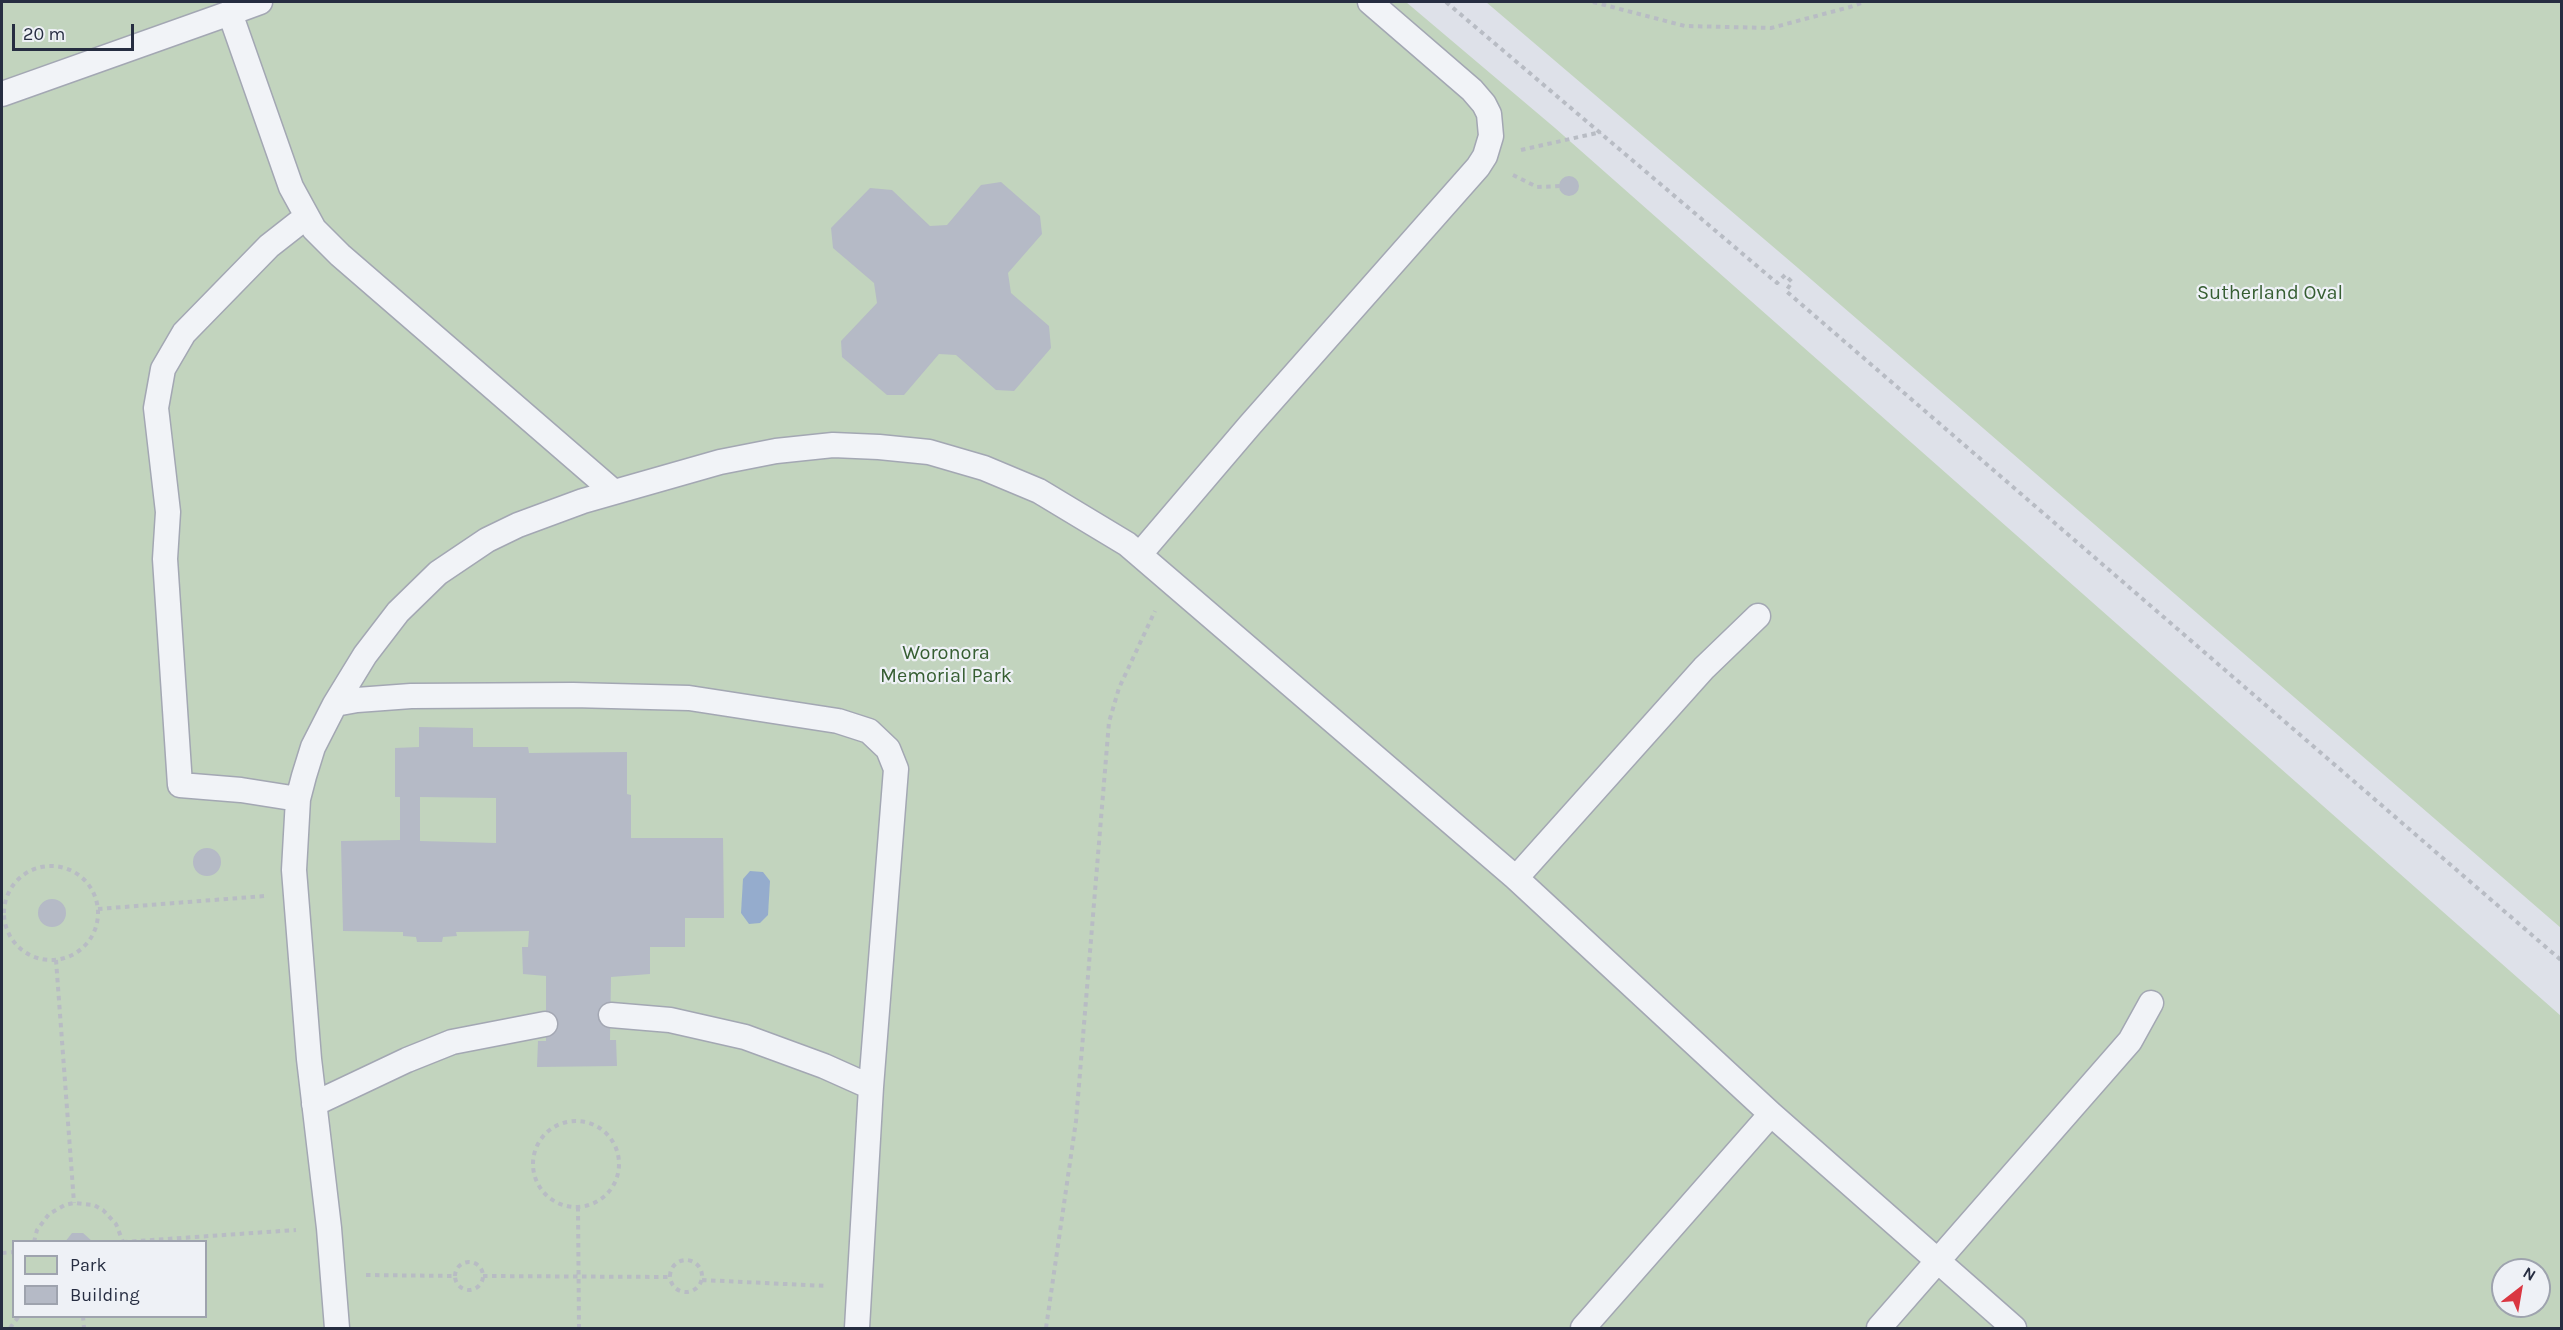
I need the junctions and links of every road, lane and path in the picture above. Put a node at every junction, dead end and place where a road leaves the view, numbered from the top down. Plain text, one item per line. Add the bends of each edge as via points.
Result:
1 (260, 2) edge
2 (1370, 2) edge
3 (1446, 2) edge
4 (1593, 2) edge
5 (1864, 2) edge
6 (230, 13) junction
7 (2, 94) edge
8 (1602, 132) junction
9 (1485, 156) junction
10 (1562, 186) dead end
11 (306, 217) junction
12 (614, 492) junction
13 (1140, 554) junction
14 (1169, 580) junction
15 (1758, 616) dead end
16 (335, 704) junction
17 (298, 799) junction
18 (1516, 878) junction
19 (296, 893) junction
20 (98, 909) junction
21 (3, 916) edge
22 (56, 960) junction
23 (2562, 961) edge
24 (2151, 1003) dead end
25 (611, 1015) dead end
26 (545, 1024) dead end
27 (871, 1088) junction
28 (314, 1104) junction
29 (1771, 1114) junction
30 (74, 1203) junction
31 (578, 1207) junction
32 (329, 1228) junction
33 (35, 1240) edge
34 (122, 1240) edge
35 (152, 1240) edge
36 (1938, 1262) junction
37 (333, 1275) junction
38 (454, 1276) junction
39 (483, 1276) junction
40 (670, 1276) junction
41 (580, 1277) junction
42 (702, 1280) junction
43 (859, 1287) junction
44 (337, 1329) edge
45 (579, 1329) edge
46 (856, 1329) edge
47 (1046, 1329) edge
48 (1583, 1329) edge
49 (1879, 1329) edge
50 (2014, 1329) edge

1 - 6 lane
2 - 9 lane via 1484,104 1491,136
3 - 8 path
4 - 5 path via 1685,26 1771,28
6 - 7 lane
6 - 11 lane via 291,187
8 - 9 path
8 - 23 path via 1777,283 1785,275 1792,282 1786,291
9 - 10 path via 1538,187
9 - 13 lane
11 - 12 lane via 340,255
11 - 17 lane via 269,246 184,333 163,369 156,408 168,512 165,559 180,785
12 - 13 lane via 720,462 776,451 833,445 901,448 959,460 1038,490
12 - 16 lane via 518,525 487,540 438,573 384,629
13 - 14 lane
14 - 18 lane
14 - 47 path via 1119,688 1109,722 1076,1121
15 - 18 lane via 1704,668
16 - 17 lane via 313,747
16 - 27 lane via 411,696 689,698 757,706 838,721 869,731 888,749 896,769
17 - 19 lane
18 - 29 lane
19 - 20 path
19 - 28 lane
20 - 21 path via 94,894 73,872 43,866 16,880 8,893
20 - 22 path via 90,939 79,951
21 - 22 path via 10,938 21,950 34,958
22 - 30 path
24 - 36 lane via 2130,1041
25 - 27 lane via 670,1020 745,1037
26 - 28 lane via 452,1042
27 - 43 lane
28 - 32 lane
29 - 36 lane
29 - 48 lane
30 - 33 path via 42,1221
30 - 34 path via 103,1210 116,1224
31 - 31 path via 561,1204 546,1195 534,1174 533,1162 540,1140 548,1131 569,1121 603,1129 620,1159 619,1172 609,1192 590,1205
31 - 41 path
32 - 35 path
32 - 37 lane
36 - 49 lane
36 - 50 lane
37 - 38 path
37 - 44 lane
38 - 39 path via 460,1288 469,1291 480,1285
38 - 39 path via 460,1264 471,1261 482,1268
39 - 41 path
40 - 41 path
40 - 42 path via 676,1288 686,1293 696,1289
40 - 42 path via 675,1264 688,1261 700,1268
41 - 45 path
42 - 43 path
43 - 46 lane

